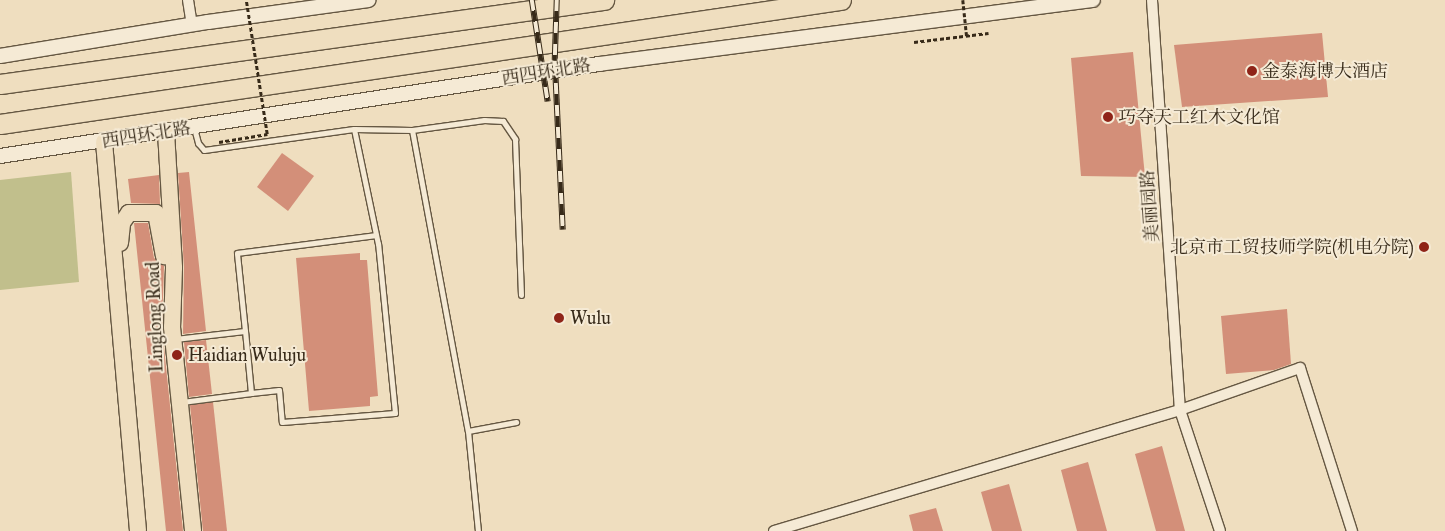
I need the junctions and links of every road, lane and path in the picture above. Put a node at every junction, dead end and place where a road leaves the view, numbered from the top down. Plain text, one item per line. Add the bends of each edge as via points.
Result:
1 (188, 0) edge
2 (246, 0) edge
3 (368, 0) edge
4 (604, 0) edge
5 (841, 0) edge
6 (963, 0) edge
7 (1093, 0) edge
8 (1152, 0) edge
9 (192, 24) junction
10 (988, 33) dead end
11 (967, 36) junction
12 (914, 42) dead end
13 (0, 56) edge
14 (0, 84) edge
15 (0, 124) edge
16 (194, 128) junction
17 (354, 129) junction
18 (412, 130) junction
19 (166, 132) junction
20 (104, 142) junction
21 (219, 142) dead end
22 (0, 156) edge
23 (376, 235) junction
24 (116, 278) junction
25 (521, 295) dead end
26 (245, 332) junction
27 (172, 333) junction
28 (251, 393) junction
29 (180, 402) junction
30 (1180, 410) junction
31 (516, 422) dead end
32 (468, 431) junction
33 (138, 531) edge
34 (193, 531) edge
35 (478, 531) edge
36 (774, 531) edge
37 (1220, 531) edge
38 (1352, 531) edge

1 - 9 street
2 - 21 path, bridge via 268,134
3 - 9 street
4 - 14 highway
5 - 15 highway, 西四环北路
6 - 11 path, bridge
7 - 16 street, 西四环北路 via 599,64
8 - 30 street, 美丽园路
9 - 13 street
10 - 11 path
11 - 12 path
16 - 17 lane via 198,143 204,150
16 - 19 street, 西四环北路
17 - 18 lane
17 - 23 lane
18 - 25 lane via 493,121 502,122 515,139
18 - 32 lane
19 - 20 street, 西四环北路
19 - 27 main road, Linglong Road via 173,258
20 - 22 street, 西四环北路
20 - 24 main road, Linglong Road
23 - 26 lane via 237,253
23 - 28 lane via 395,413 282,422 279,390
24 - 27 main road via 122,223 129,213 156,213
24 - 33 main road, Linglong Road
26 - 27 lane
26 - 28 lane
27 - 29 main road, Linglong Road
28 - 29 lane
29 - 34 main road, Linglong Road
30 - 36 street
30 - 37 street, 美丽园路
30 - 38 street via 1300,368
31 - 32 lane
32 - 35 lane

